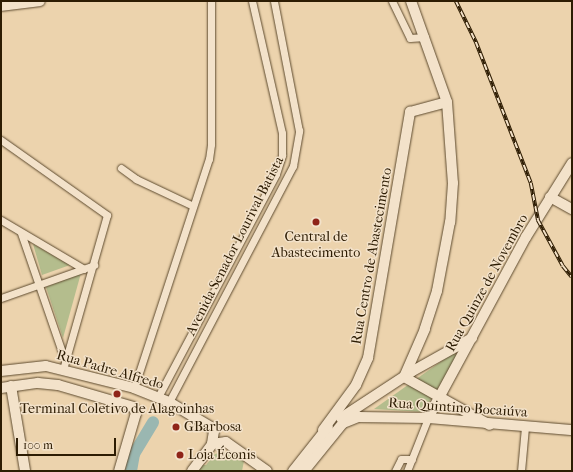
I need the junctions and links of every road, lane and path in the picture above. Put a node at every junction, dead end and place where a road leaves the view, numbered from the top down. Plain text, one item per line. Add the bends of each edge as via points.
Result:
1 (40, 1) edge
2 (211, 1) edge
3 (252, 1) edge
4 (274, 1) edge
5 (392, 1) edge
6 (411, 1) edge
7 (1, 6) edge
8 (425, 37) junction
9 (447, 102) junction
10 (1, 140) edge
11 (572, 163) edge
12 (121, 168) dead end
13 (550, 197) junction
14 (193, 206) junction
15 (572, 209) edge
16 (1, 220) edge
17 (21, 233) junction
18 (94, 265) junction
19 (84, 269) junction
20 (39, 284) junction
21 (1, 298) edge
22 (472, 338) junction
23 (64, 365) junction
24 (1, 371) edge
25 (404, 377) junction
26 (11, 386) junction
27 (1, 388) edge
28 (134, 388) junction
29 (382, 391) junction
30 (158, 398) junction
31 (440, 398) junction
32 (169, 402) junction
33 (376, 416) junction
34 (428, 418) junction
35 (341, 421) junction
36 (490, 425) junction
37 (525, 427) junction
38 (323, 430) junction
39 (572, 430) edge
40 (212, 444) junction
41 (412, 459) junction
42 (25, 471) edge
43 (119, 471) edge
44 (192, 471) edge
45 (267, 471) edge
46 (293, 471) edge
47 (304, 471) edge
48 (395, 471) edge
49 (407, 471) edge
50 (521, 471) edge

1 - 7 street
2 - 14 street via 211,144
3 - 30 street, Avenida Senador Lourival Batista via 282,133 282,155 276,174
4 - 32 street, Avenida Senador Lourival Batista via 299,131 293,166
5 - 8 street via 410,38
6 - 8 street
8 - 9 street
9 - 25 street via 453,183 450,222 437,291 425,329
9 - 38 street, Rua Centro de Abastecimento via 410,112 368,358 356,385
10 - 18 street via 107,215
11 - 13 street, Rua Quinze de Novembro
12 - 14 street via 136,179
13 - 15 street
13 - 22 street, Rua Quinze de Novembro
14 - 28 street
16 - 17 street
17 - 19 street
17 - 20 street
18 - 19 street
18 - 23 street
19 - 20 street
20 - 21 street
20 - 23 street
22 - 25 street
22 - 31 street, Rua Quinze de Novembro
23 - 24 street, Rua Padre Alfredo
23 - 28 street, Rua Padre Alfredo
25 - 29 street
25 - 31 street
26 - 27 street
26 - 42 street
26 - 43 street via 38,383 58,385 133,407 136,413
28 - 30 street, Rua Padre Alfredo
29 - 33 street via 370,407
29 - 35 street
30 - 32 street, Rua Padre Alfredo
31 - 34 street, Rua Quinze de Novembro
31 - 36 street
32 - 40 street, Rua Padre Alfredo via 211,427 214,431
33 - 34 street, Rua Quintino Bocaiúva
33 - 35 street, Rua Quintino Bocaiúva
34 - 36 street, Rua Quintino Bocaiúva
34 - 41 street
35 - 38 street
35 - 47 street
36 - 37 street, Rua Quintino Bocaiúva
37 - 39 street, Rua Quintino Bocaiúva
37 - 50 street
38 - 46 street
40 - 44 street
40 - 45 street via 231,444
41 - 48 street via 401,458
41 - 49 street

